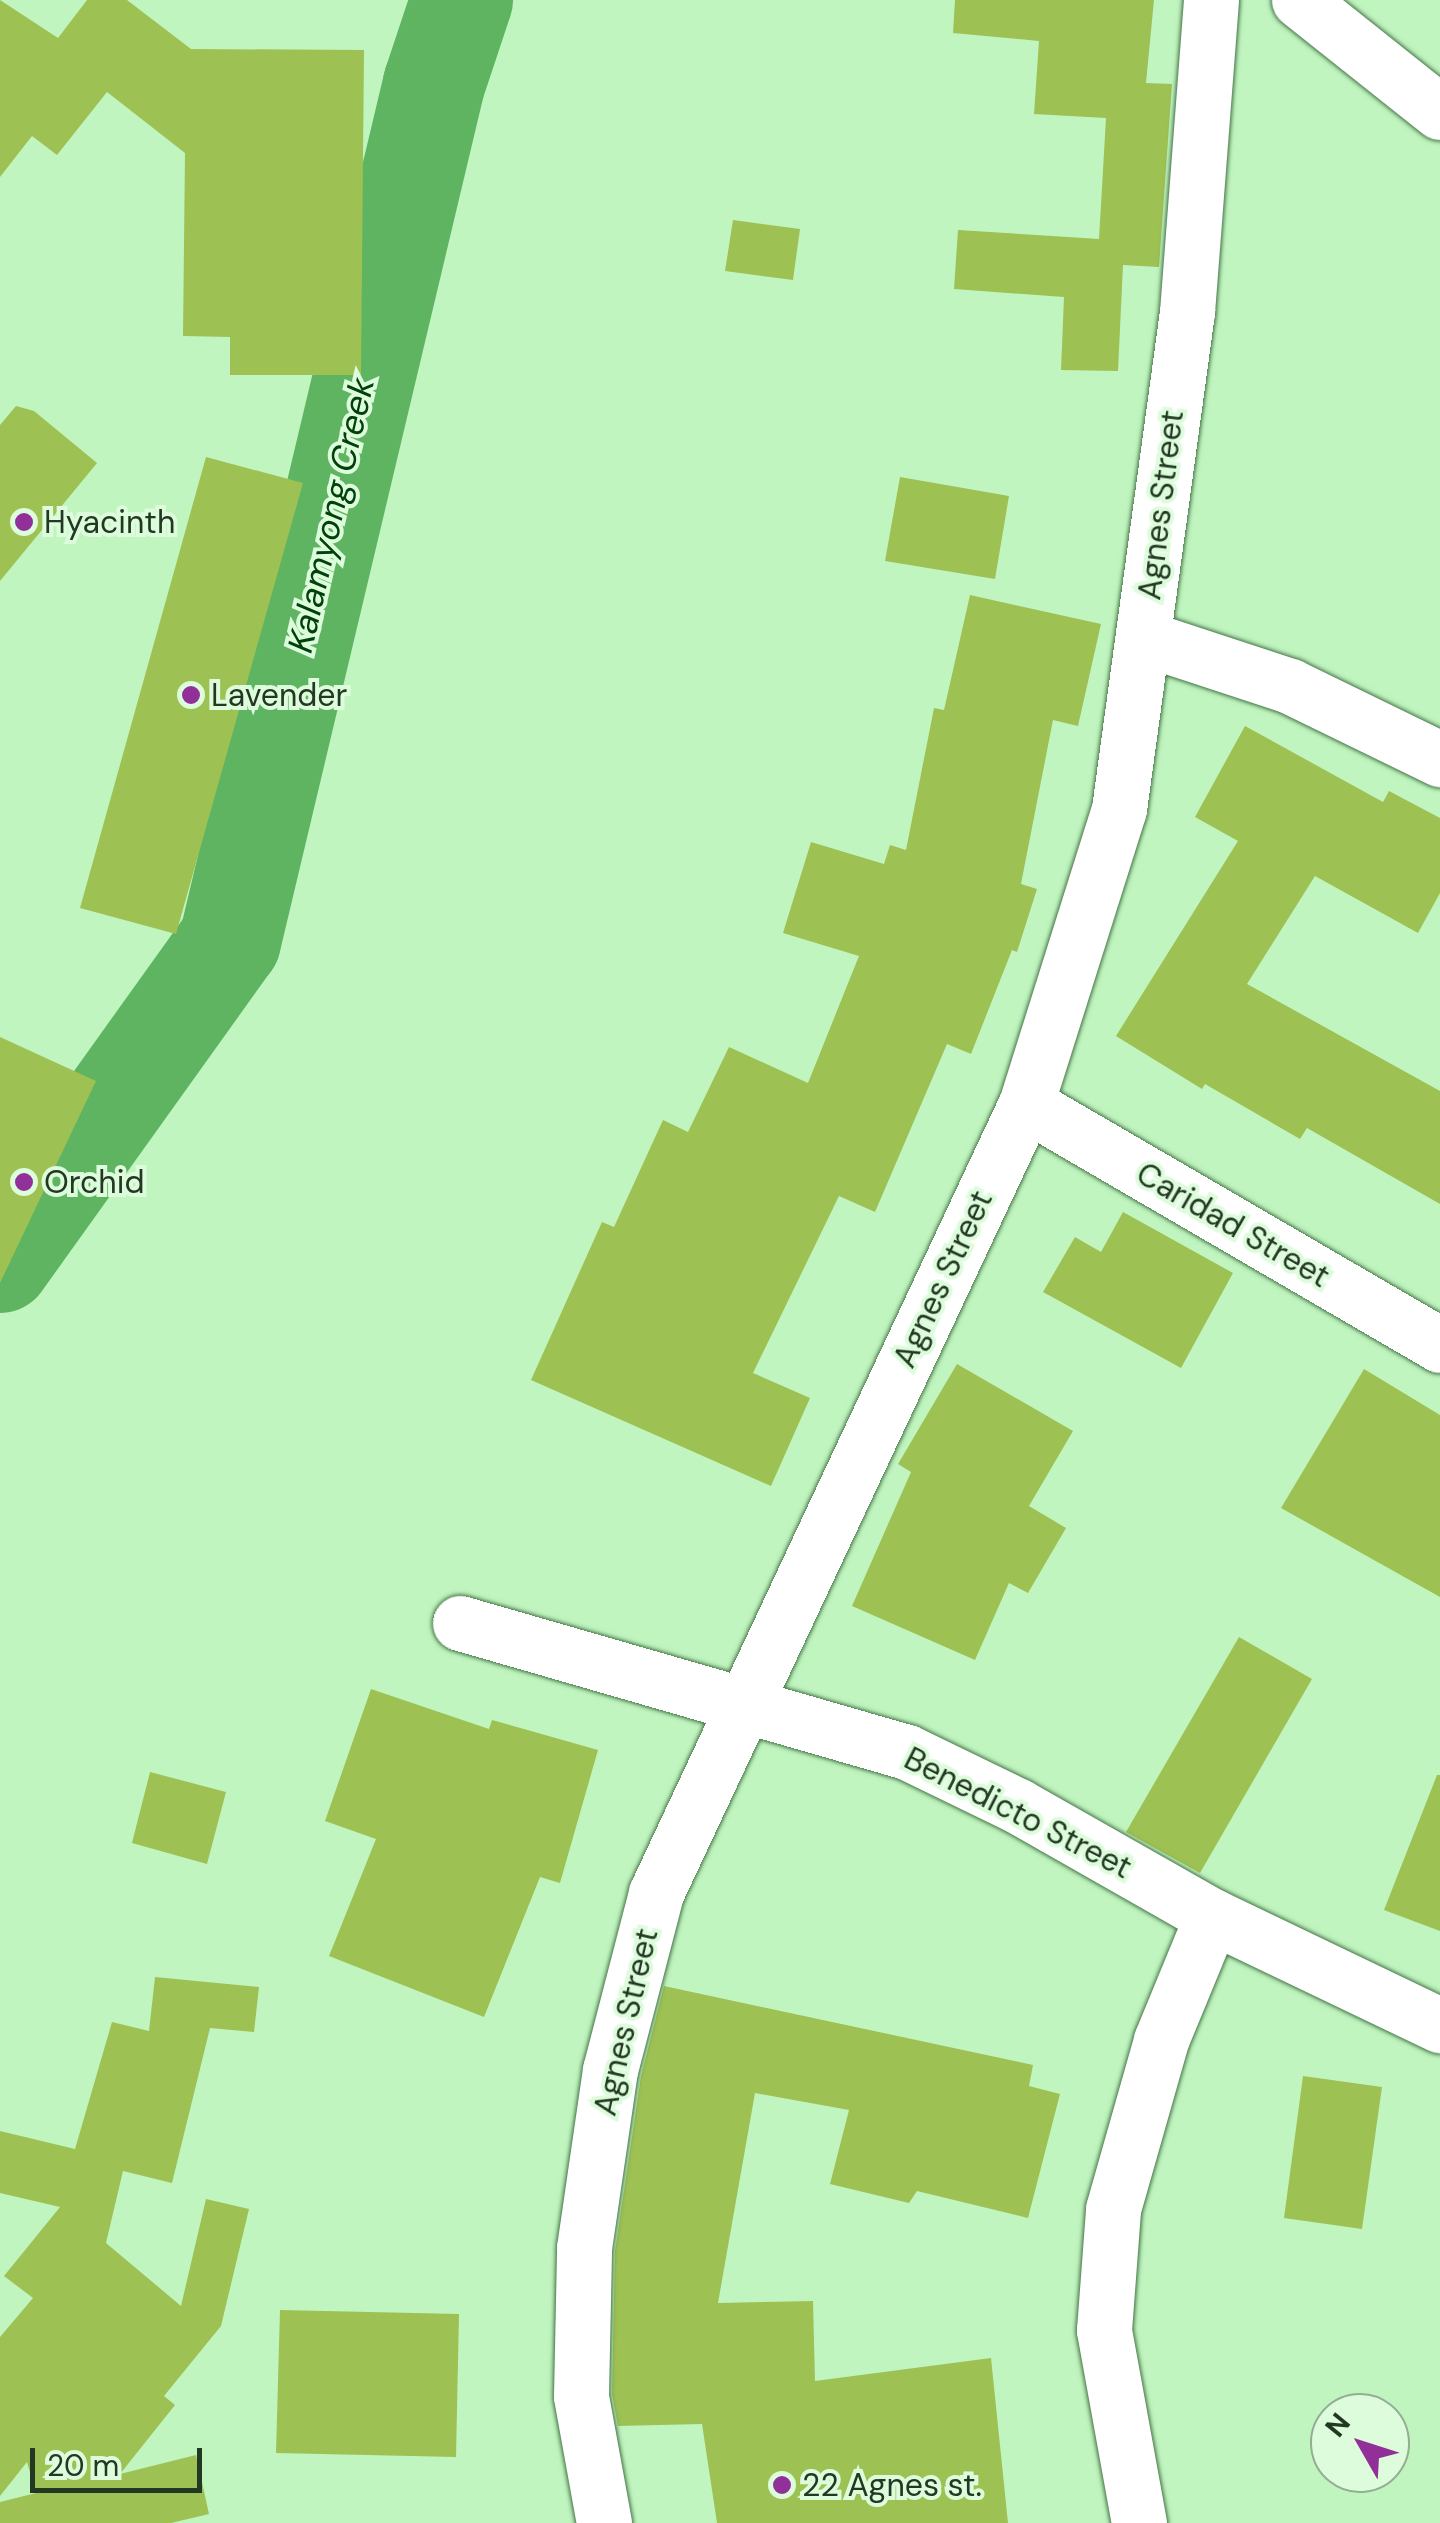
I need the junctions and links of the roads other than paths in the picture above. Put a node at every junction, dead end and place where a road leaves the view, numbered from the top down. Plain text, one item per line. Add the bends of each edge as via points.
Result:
1 (1211, 0) edge
2 (1299, 0) edge
3 (1440, 112) edge
4 (1144, 638) junction
5 (1440, 759) edge
6 (1026, 1104) junction
7 (1440, 1345) edge
8 (460, 1623) dead end
9 (740, 1708) junction
10 (1212, 1916) junction
11 (1440, 2025) edge
12 (604, 2523) edge
13 (1139, 2523) edge

1 - 4 street, Agnes Street via 1187,312
2 - 3 street
4 - 5 street via 1290,686
4 - 6 street, Agnes Street via 1119,809
6 - 7 street, Caridad Street
6 - 9 street, Agnes Street
8 - 9 street, Benedicto Street
9 - 10 street, Benedicto Street via 907,1752 1018,1806
9 - 12 street, Agnes Street via 656,1893 610,2070 584,2248 582,2359
10 - 11 street, Benedicto Street
10 - 13 street via 1161,2040 1113,2210 1104,2330

